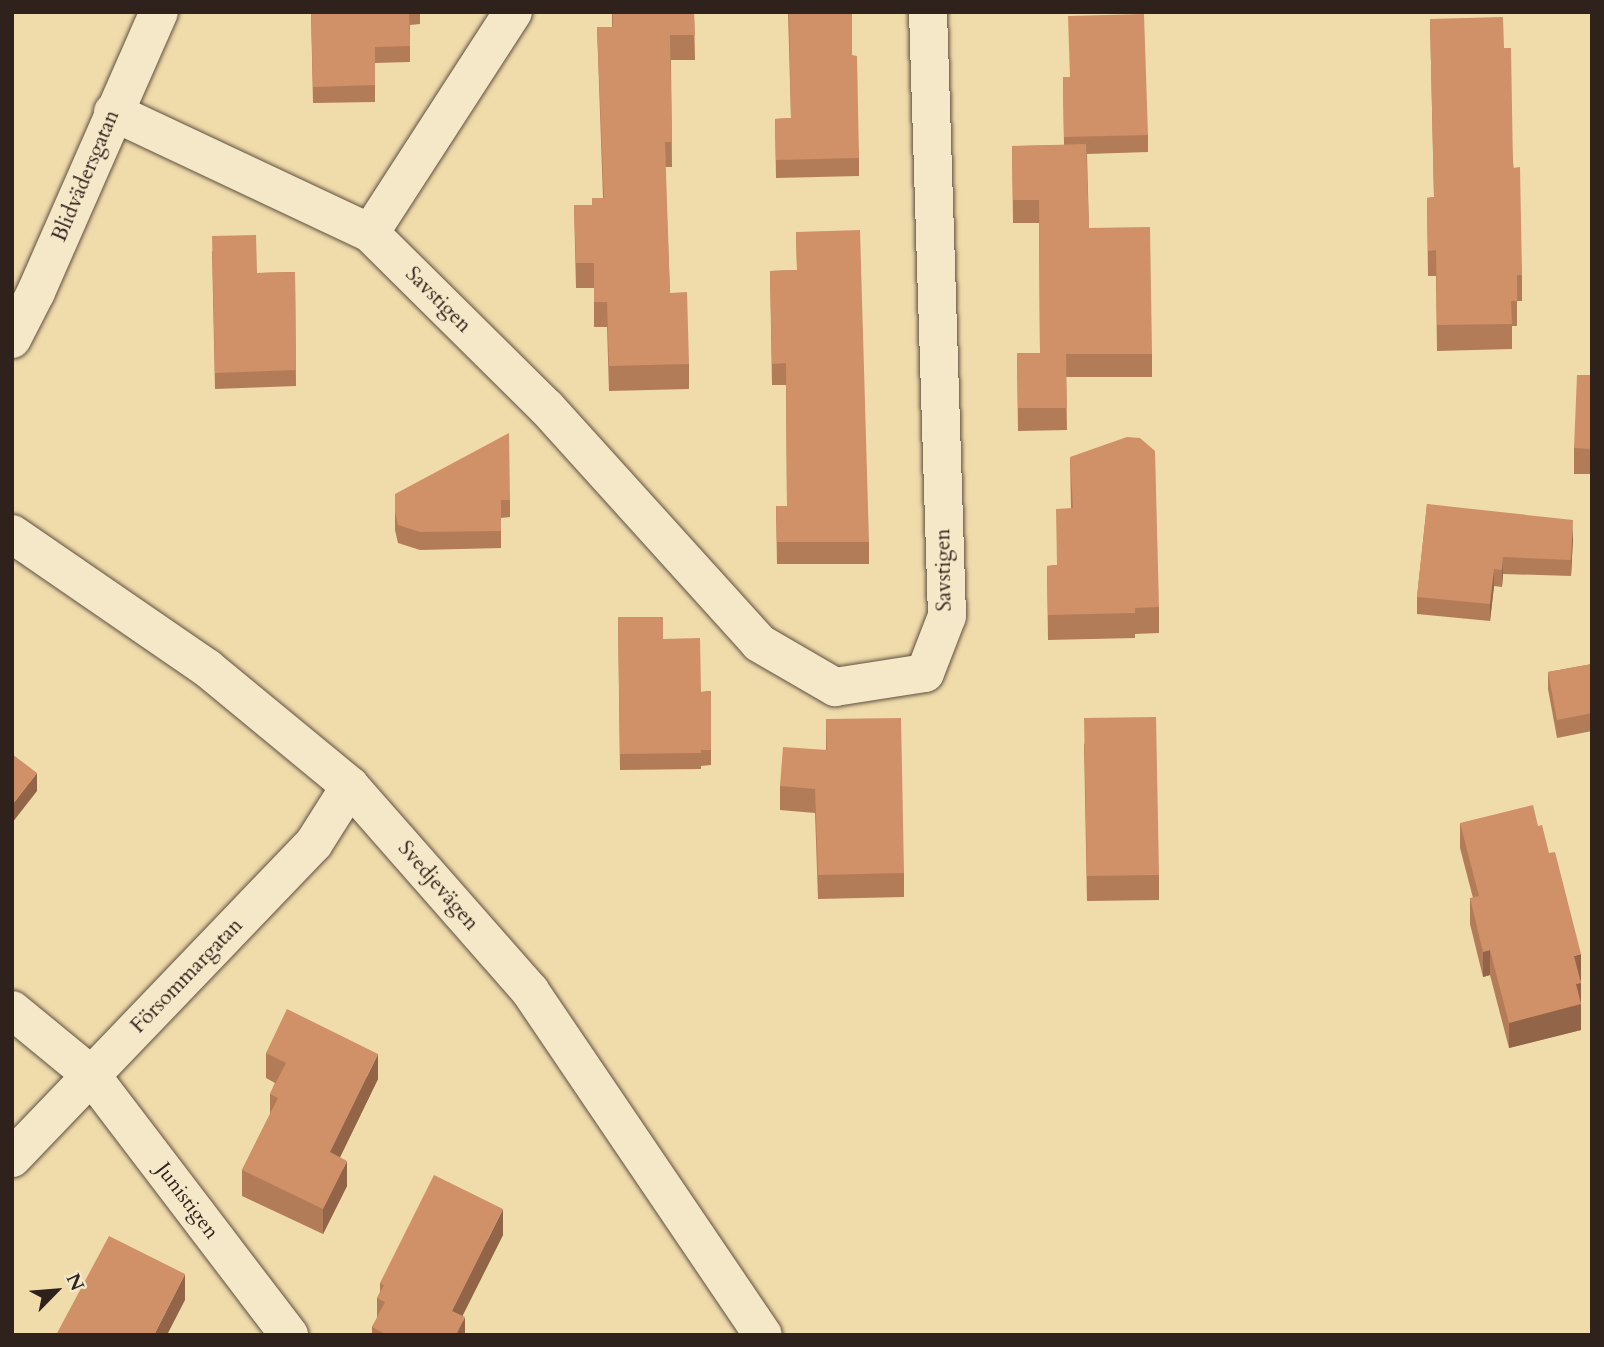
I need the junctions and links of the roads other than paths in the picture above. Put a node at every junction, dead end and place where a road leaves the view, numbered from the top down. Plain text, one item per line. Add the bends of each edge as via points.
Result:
1 (159, 12) edge
2 (513, 12) edge
3 (928, 12) edge
4 (113, 112) junction
5 (370, 233) junction
6 (12, 339) edge
7 (12, 534) edge
8 (350, 786) junction
9 (12, 1010) edge
10 (91, 1075) junction
11 (12, 1158) edge
12 (283, 1332) edge
13 (763, 1335) edge

1 - 4 street, Blidvädersgatan
2 - 5 street
3 - 5 street, Savstigen via 947,616 925,673 835,687 759,643 547,408
4 - 5 street, Savstigen
4 - 6 street, Blidvädersgatan
7 - 8 street, Svedjevägen via 207,668
8 - 10 street, Försommargatan via 314,843
8 - 13 street, Svedjevägen via 530,991
9 - 10 street, Junistigen
10 - 11 street, Försommargatan
10 - 12 street, Junistigen

